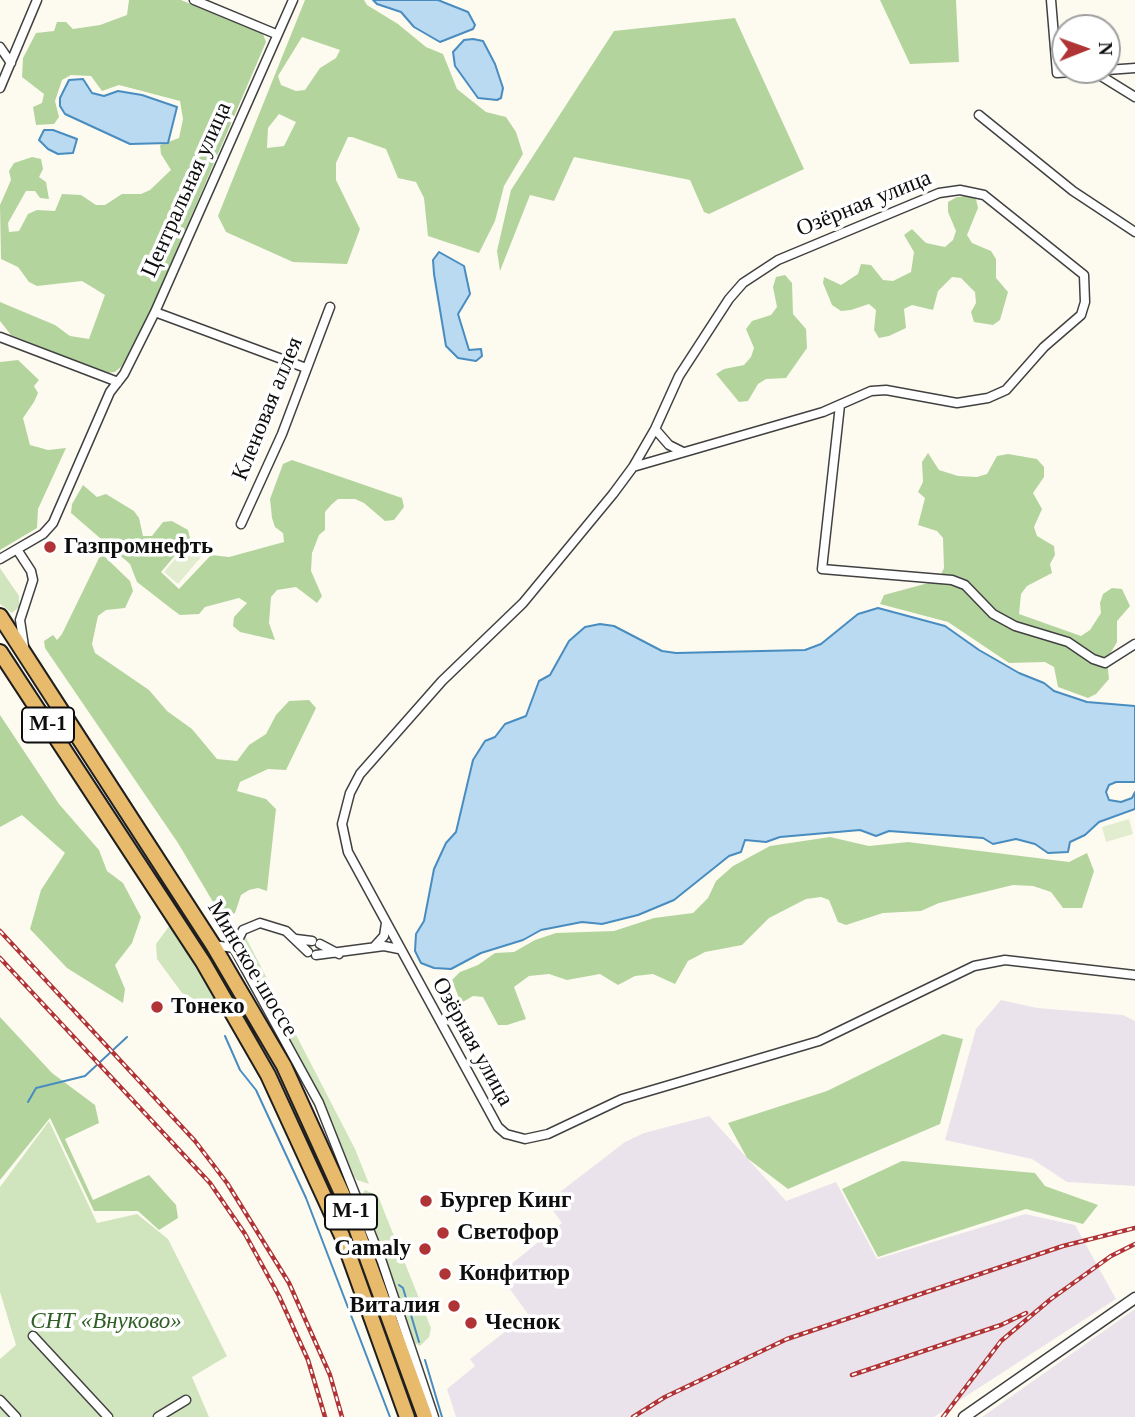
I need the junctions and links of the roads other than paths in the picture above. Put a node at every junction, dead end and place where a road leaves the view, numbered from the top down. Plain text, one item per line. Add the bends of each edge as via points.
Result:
1 (37, 0) edge
2 (194, 0) edge
3 (293, 0) edge
4 (276, 34) junction
5 (0, 47) edge
6 (11, 63) junction
7 (1114, 84) edge
8 (0, 88) edge
9 (1135, 97) edge
10 (979, 115) dead end
11 (1135, 232) edge
12 (330, 307) dead end
13 (155, 312) junction
14 (0, 337) edge
15 (306, 368) junction
16 (118, 382) junction
17 (840, 405) junction
18 (654, 429) junction
19 (683, 452) junction
20 (633, 467) junction
21 (241, 524) dead end
22 (18, 551) junction
23 (0, 559) edge
24 (0, 616) edge
25 (1135, 644) edge
26 (0, 652) edge
27 (27, 658) junction
28 (386, 923) junction
29 (296, 939) junction
30 (213, 945) junction
31 (234, 948) junction
32 (374, 948) junction
33 (400, 949) junction
34 (339, 954) junction
35 (1135, 975) edge
36 (1135, 1298) edge
37 (33, 1336) dead end
38 (0, 1400) edge
39 (186, 1400) dead end
40 (16, 1417) edge
41 (108, 1417) edge
42 (158, 1417) edge
43 (407, 1417) edge
44 (425, 1417) edge
45 (434, 1417) edge
46 (964, 1417) edge

1 - 6 street
2 - 4 street
3 - 4 street, Центральная улица
4 - 13 street, Центральная улица
5 - 6 street
6 - 8 street
7 - 9 street
10 - 11 street via 1073,191
12 - 15 street, Кленовая аллея
13 - 15 street
13 - 16 street, Центральная улица
14 - 16 street
15 - 21 street, Кленовая аллея
16 - 22 street, Центральная улица via 53,523
17 - 18 street, Озёрная улица via 871,391 972,403 1006,390 1044,347 1081,315 1084,275 984,195 960,190 939,193 778,260 743,283 679,376
17 - 19 street, Озёрная улица
17 - 25 street via 822,569 952,580 965,585 993,614 1015,626 1068,642 1105,663
18 - 19 street
18 - 20 street, Озёрная улица
19 - 20 street, Озёрная улица
20 - 28 street, Озёрная улица via 523,603 442,681 359,774 344,810 344,839
22 - 23 street
22 - 27 street via 33,580 20,620
24 - 27 highway, Минское шоссе / М-1
26 - 43 highway, Минское шоссе / М-1 via 241,1024 317,1177
27 - 30 highway, Минское шоссе / М-1
28 - 32 street via 384,936
28 - 33 street, Озёрная улица
29 - 31 street via 269,924 253,924 243,930
29 - 34 street
29 - 34 street via 312,953
30 - 31 street
30 - 44 highway, Минское шоссе / М-1 via 284,1066 328,1158
31 - 45 street via 319,1103 382,1262
32 - 33 street
32 - 34 street
33 - 35 street, Озёрная улица via 492,1120 506,1134 525,1139 548,1134 622,1100 819,1041 974,966 1005,960
36 - 46 street
37 - 41 street
38 - 40 street
39 - 42 street

